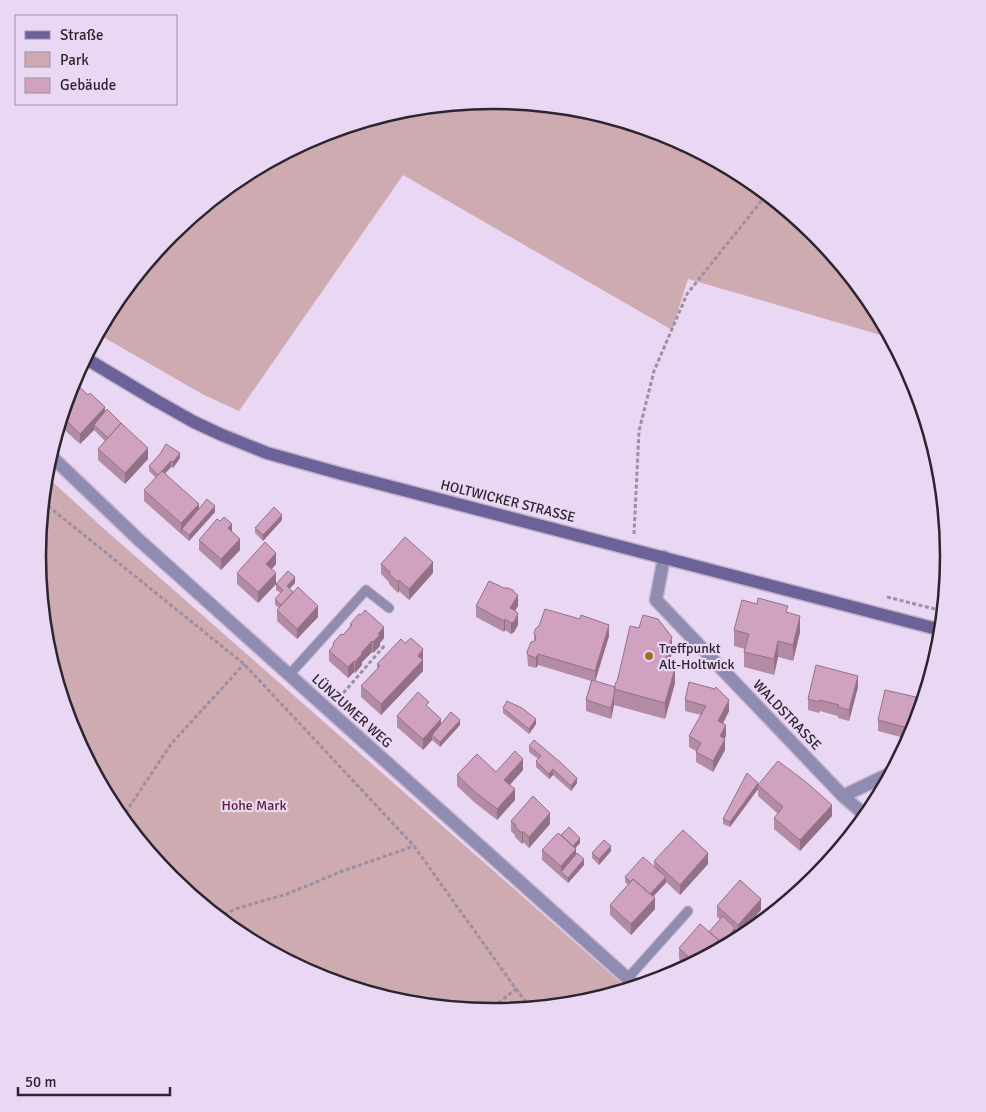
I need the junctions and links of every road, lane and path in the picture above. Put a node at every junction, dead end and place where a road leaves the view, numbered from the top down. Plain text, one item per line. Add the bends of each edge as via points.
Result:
1 (762, 200) edge
2 (91, 361) edge
3 (57, 461) edge
4 (49, 507) edge
5 (625, 530) dead end
6 (634, 532) junction
7 (634, 549) junction
8 (664, 557) junction
9 (885, 596) dead end
10 (389, 608) dead end
11 (936, 609) edge
12 (934, 628) edge
13 (385, 645) dead end
14 (244, 664) junction
15 (289, 675) junction
16 (329, 710) junction
17 (881, 778) edge
18 (843, 796) junction
19 (860, 810) edge
20 (127, 811) edge
21 (414, 846) junction
22 (688, 911) dead end
23 (226, 913) edge
24 (633, 980) edge
25 (631, 981) edge
26 (516, 989) junction
27 (526, 1002) edge
28 (498, 1003) edge

1 - 6 path via 687,294 654,371 639,431
2 - 7 street, HOLTWICKER STRASSE via 194,422 268,454
3 - 15 street, LÜNZUMER WEG
4 - 14 path
5 - 6 path
6 - 7 path
7 - 8 street, HOLTWICKER STRASSE
8 - 12 street, HOLTWICKER STRASSE
8 - 18 street, WALDSTRASSE via 656,600
9 - 11 path
10 - 15 lane via 366,590
13 - 16 path
14 - 20 path via 171,744
14 - 21 path
15 - 16 street, LÜNZUMER WEG
16 - 25 street, LÜNZUMER WEG
17 - 18 street
18 - 19 street, WALDSTRASSE
21 - 23 path
21 - 26 path
22 - 24 lane
26 - 27 path
26 - 28 path

